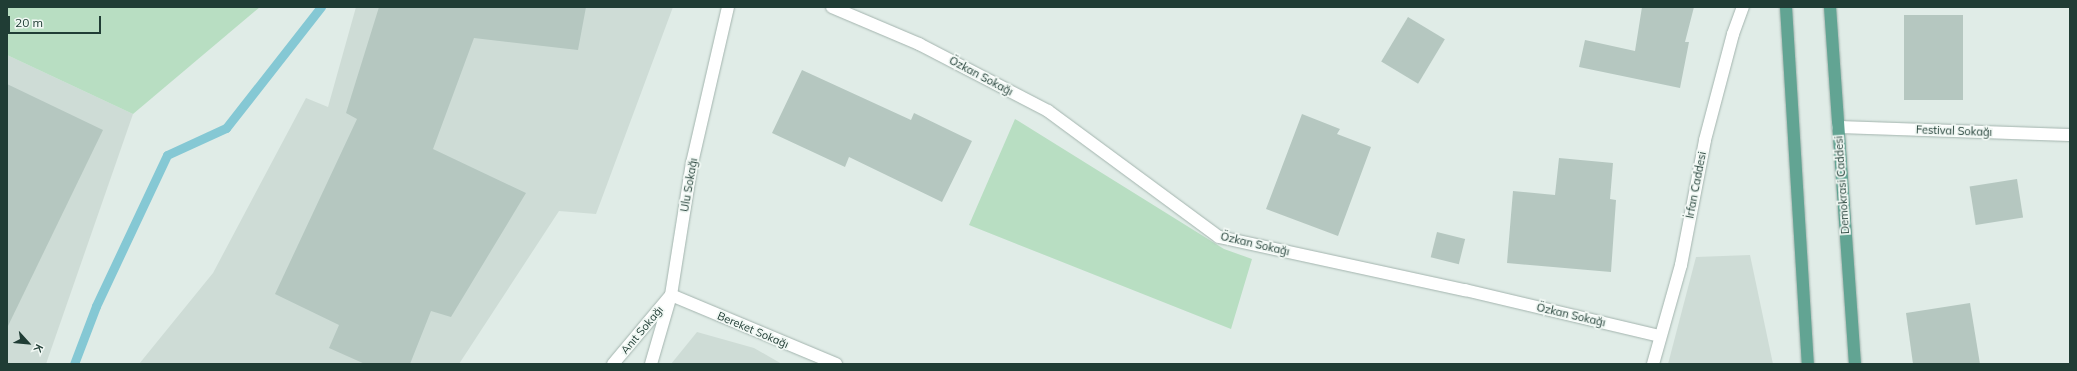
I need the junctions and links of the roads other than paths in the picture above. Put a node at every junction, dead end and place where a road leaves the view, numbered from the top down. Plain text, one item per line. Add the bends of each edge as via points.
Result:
1 (728, 7) edge
2 (832, 7) edge
3 (1743, 7) edge
4 (1786, 7) edge
5 (1830, 7) edge
6 (1838, 127) junction
7 (2070, 135) edge
8 (671, 295) junction
9 (1660, 336) junction
10 (612, 364) edge
11 (651, 364) edge
12 (836, 364) edge
13 (1652, 364) edge
14 (1808, 364) edge
15 (1855, 364) edge

1 - 8 street, Ulu Sokağı via 692,163
2 - 9 street, Özkan Sokağı via 919,44 1048,111 1219,237 1465,290
3 - 9 street, İrfan Caddesi via 1733,34 1705,140 1681,265
4 - 14 main road
5 - 6 main road, Demokrasi Caddesi
6 - 7 street, Festival Sokağı
6 - 15 main road, Demokrasi Caddesi
8 - 10 street, Anıt Sokağı
8 - 11 street, Ulu Sokağı
8 - 12 street, Bereket Sokağı
9 - 13 street, İrfan Caddesi

